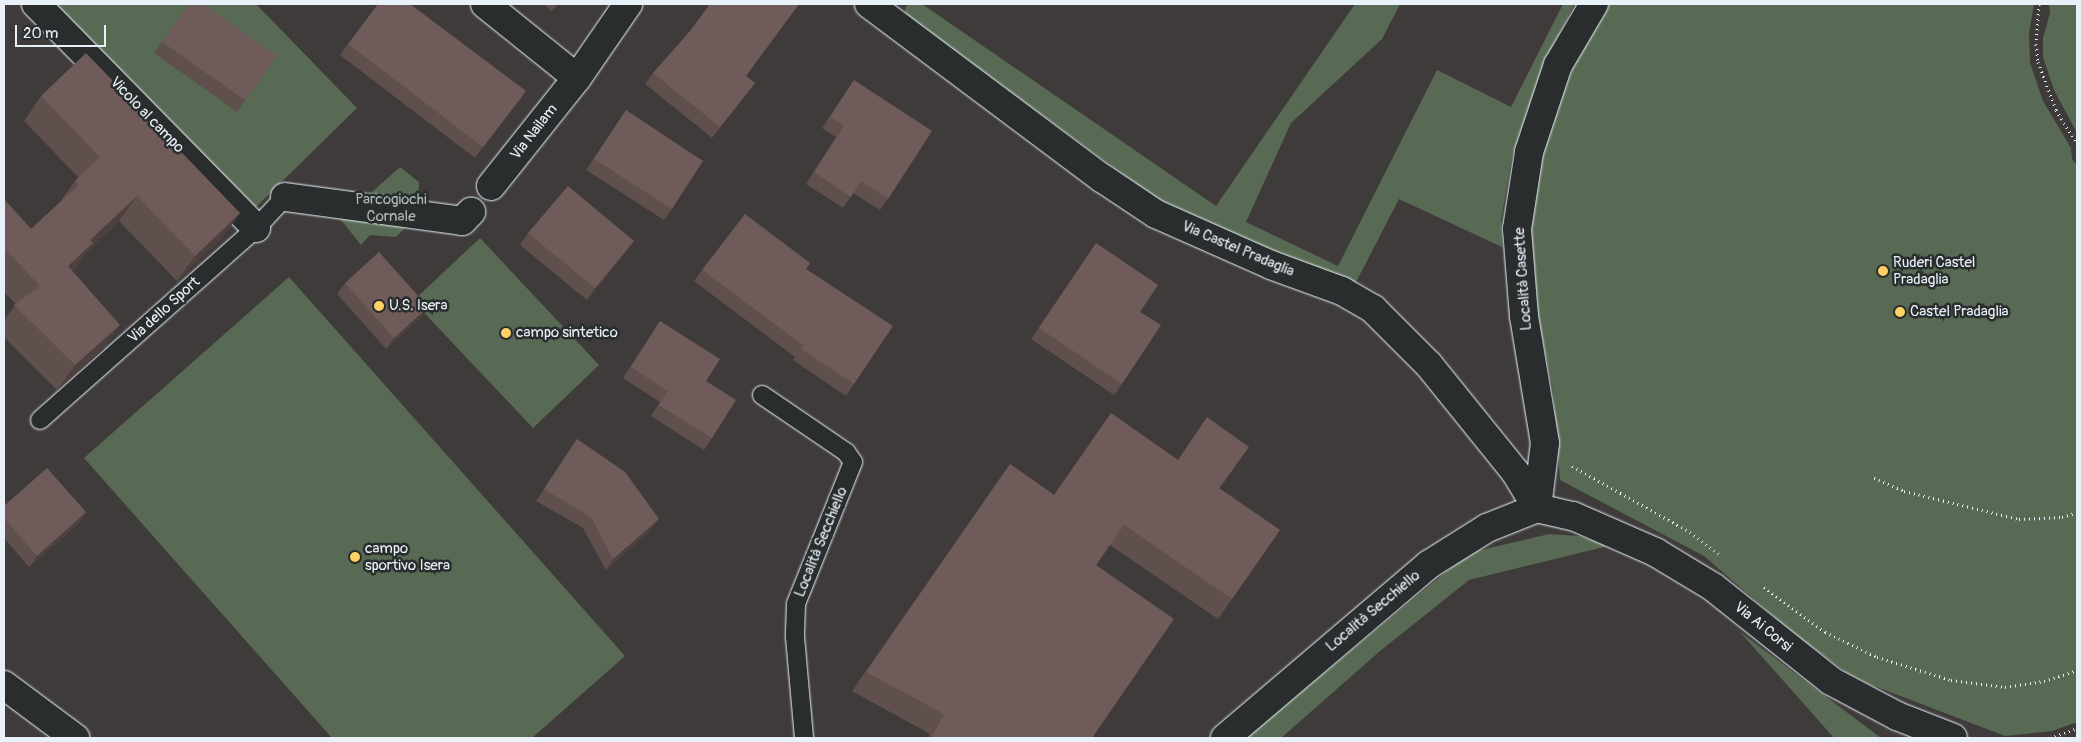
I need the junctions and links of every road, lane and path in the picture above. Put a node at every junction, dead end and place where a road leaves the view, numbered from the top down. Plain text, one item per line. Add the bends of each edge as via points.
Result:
1 (36, 4) edge
2 (485, 4) edge
3 (628, 4) edge
4 (869, 4) edge
5 (1594, 4) edge
6 (2039, 4) edge
7 (577, 78) junction
8 (2077, 143) edge
9 (491, 186) dead end
10 (285, 197) joint
11 (471, 212) dead end
12 (256, 228) junction
13 (762, 395) dead end
14 (40, 420) dead end
15 (1570, 465) dead end
16 (1874, 478) dead end
17 (1537, 508) junction
18 (2077, 512) edge
19 (1726, 558) dead end
20 (1756, 581) dead end
21 (2077, 670) edge
22 (4, 685) edge
23 (2077, 728) edge
24 (75, 738) edge
25 (804, 738) edge
26 (1225, 738) edge
27 (1952, 738) edge
28 (2050, 738) edge

1 - 12 street, Vicolo al campo
2 - 7 street
3 - 7 street, Via Nailam
4 - 17 street, Via Castel Pradaglia via 1156,214 1342,291 1373,309 1430,365 1516,472
5 - 17 street, Località Casette via 1558,66 1529,152 1517,229 1524,316 1545,443
6 - 8 path via 2038,62 2056,110
7 - 9 street, Via Nailam
10 - 11 street via 462,222
10 - 12 lane, Via dello Sport
12 - 14 lane, Via dello Sport
13 - 25 lane, Località Secchiello via 846,452 853,462 796,604 795,636
15 - 19 path via 1690,532
16 - 18 path via 1904,491 2019,519 2062,517
17 - 26 street, Località Secchiello via 1488,528 1428,565
17 - 27 street, Via Ai Corsi via 1573,516 1655,552 1713,587 1831,681 1897,716
20 - 21 path via 1825,632 1877,657 1951,680 2005,687 2044,681
22 - 24 street
23 - 28 path

